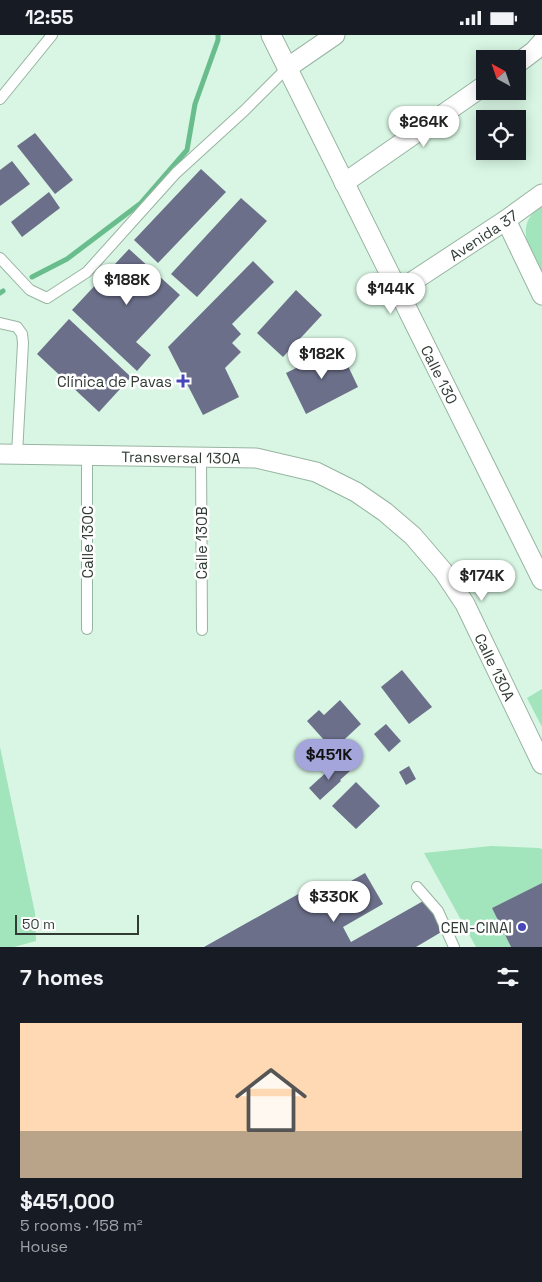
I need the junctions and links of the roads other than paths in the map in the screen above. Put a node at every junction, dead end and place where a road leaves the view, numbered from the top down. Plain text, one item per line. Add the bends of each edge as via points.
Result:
1 (52, 35) edge
2 (271, 35) edge
3 (335, 35) edge
4 (542, 42) edge
5 (526, 57) edge
6 (287, 67) junction
7 (476, 91) edge
8 (0, 99) edge
9 (344, 183) junction
10 (542, 194) edge
11 (506, 219) junction
12 (0, 258) edge
13 (398, 291) junction
14 (542, 295) edge
15 (0, 323) edge
16 (9, 454) edge
17 (87, 455) junction
18 (201, 456) junction
19 (356, 492) joint
20 (542, 580) edge
21 (87, 629) dead end
22 (202, 630) dead end
23 (542, 763) edge
24 (417, 887) dead end
25 (454, 947) edge

1 - 8 lane
2 - 6 street, Calle 130
3 - 6 street
4 - 5 street
6 - 9 street, Calle 130
6 - 12 lane via 176,173 87,272 47,298 30,290
7 - 9 street
9 - 13 street, Calle 130
10 - 11 street, Avenida 37
11 - 13 street, Avenida 37
11 - 14 street
13 - 20 street, Calle 130
15 - 16 lane via 17,327 23,343
16 - 17 street, Transversal 130A
17 - 18 street, Transversal 130A
17 - 21 lane, Calle 130C
18 - 19 street, Transversal 130A via 256,458 316,472
18 - 22 lane, Calle 130B
19 - 23 street, Calle 130A via 413,536 443,571 465,604
24 - 25 lane via 438,911

